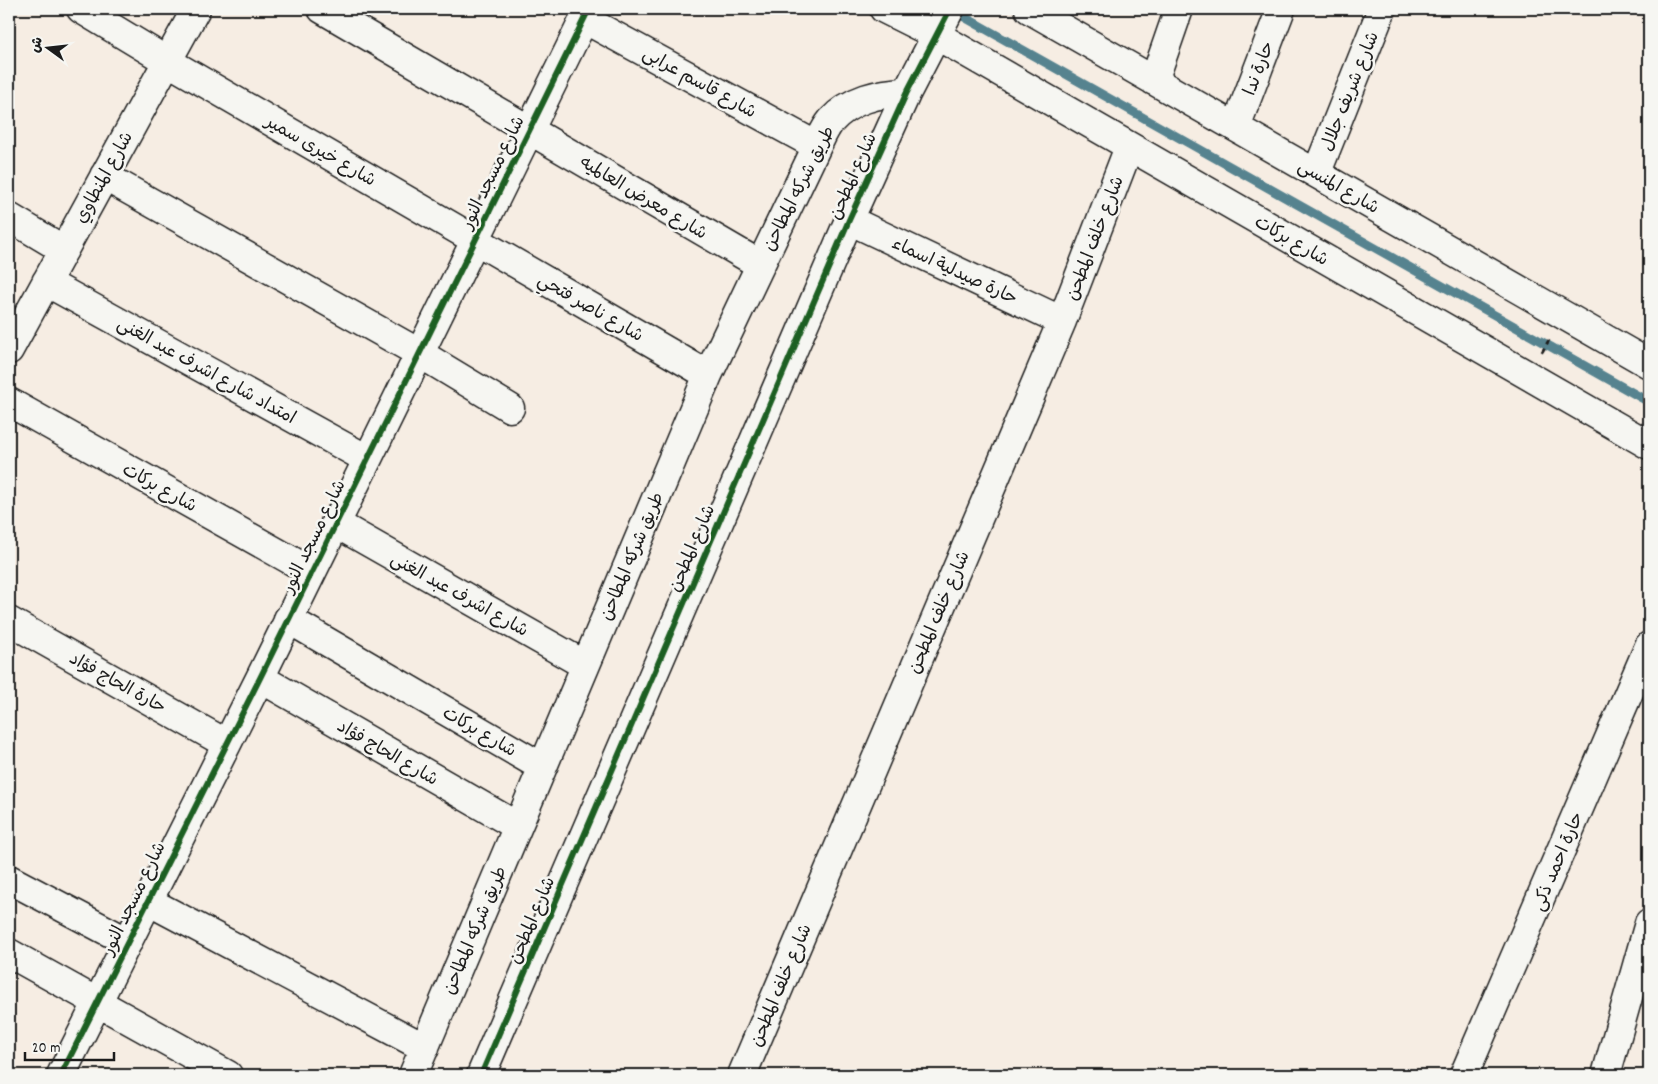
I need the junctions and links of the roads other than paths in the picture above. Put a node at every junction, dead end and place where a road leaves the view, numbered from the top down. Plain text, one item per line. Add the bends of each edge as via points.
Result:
1 (80, 9) edge
2 (196, 9) edge
3 (322, 9) edge
4 (884, 9) edge
5 (950, 9) edge
6 (1029, 9) edge
7 (1179, 9) edge
8 (1281, 9) edge
9 (1382, 9) edge
10 (587, 14) edge
11 (936, 35) junction
12 (167, 61) junction
13 (1154, 81) junction
14 (907, 92) junction
15 (1236, 127) junction
16 (530, 129) junction
17 (817, 146) junction
18 (1129, 147) junction
19 (1317, 172) junction
20 (104, 176) junction
21 (9, 217) edge
22 (849, 220) junction
23 (475, 239) junction
24 (64, 250) junction
25 (759, 264) junction
26 (46, 282) junction
27 (1062, 321) junction
28 (9, 347) edge
29 (419, 353) junction
30 (1649, 364) edge
31 (708, 375) junction
32 (9, 402) edge
33 (510, 408) dead end
34 (1649, 445) edge
35 (367, 459) junction
36 (336, 524) junction
37 (312, 572) junction
38 (288, 619) junction
39 (9, 621) edge
40 (1649, 646) edge
41 (585, 665) junction
42 (260, 678) junction
43 (227, 744) junction
44 (542, 767) junction
45 (517, 826) junction
46 (9, 879) edge
47 (148, 901) junction
48 (1649, 923) edge
49 (128, 942) junction
50 (9, 954) edge
51 (98, 1002) junction
52 (425, 1048) junction
53 (62, 1075) edge
54 (228, 1075) edge
55 (412, 1075) edge
56 (481, 1075) edge
57 (742, 1075) edge
58 (1464, 1075) edge
59 (1606, 1075) edge

1 - 12 street, شارع خيرى سمير
2 - 12 street, شارع المنطاوي
3 - 16 street, شارع معرض العالميه
4 - 11 street, شارع بركات
5 - 11 street, شارع المطحن
6 - 13 street, شارع المنسى
7 - 13 street
8 - 15 street, حارة ندا
9 - 19 street, شارع شريف جلال
10 - 16 street, شارع مسجد النور
10 - 17 street, شارع قاسم عرابى
11 - 14 street, شارع المطحن
11 - 18 street, شارع بركات
12 - 20 street, شارع المنطاوي
12 - 23 street, شارع خيرى سمير
13 - 15 street, شارع المنسى
14 - 17 street, طريق شركه المطاحن via 886,92 846,108 830,122
14 - 22 street, شارع المطحن
15 - 19 street, شارع المنسى
16 - 23 street, شارع مسجد النور
16 - 25 street, شارع معرض العالميه
17 - 25 street, طريق شركه المطاحن
18 - 27 street, شارع خلف المطحن
18 - 34 street, شارع بركات
19 - 30 street, شارع المنسى
20 - 24 street, شارع المنطاوي
20 - 29 street
21 - 24 street
22 - 27 street, حارة صيدلية اسماء
22 - 56 street, شارع المطحن
23 - 29 street, شارع مسجد النور
23 - 31 street, شارع ناصر فتحي
24 - 26 street, شارع المنطاوي
25 - 31 street, طريق شركه المطاحن
26 - 28 street, شارع المنطاوي
26 - 35 street, امتداد شارع اشرف عبد الغنى
27 - 57 street, شارع خلف المطحن
29 - 33 street
29 - 35 street, شارع مسجد النور
31 - 41 street, طريق شركه المطاحن
32 - 37 street, شارع بركات
35 - 36 street, شارع مسجد النور
36 - 37 street, شارع مسجد النور
36 - 41 street, شارع اشرف عبد الغنى
37 - 38 street, شارع مسجد النور
38 - 42 street, شارع مسجد النور
38 - 44 street, شارع بركات
39 - 43 street, حارة الحاج فؤاد
40 - 58 street, حارة احمد ذكى
41 - 44 street, طريق شركه المطاحن
42 - 43 street, شارع مسجد النور
42 - 45 street, شارع الحاج فؤاد
43 - 47 street, شارع مسجد النور
44 - 45 street, طريق شركه المطاحن
45 - 52 street, طريق شركه المطاحن
46 - 49 street
47 - 49 street, شارع مسجد النور
47 - 52 street
48 - 59 street
49 - 51 street, شارع مسجد النور
50 - 51 street
51 - 53 street, شارع مسجد النور
51 - 54 street
52 - 55 street, طريق شركه المطاحن

